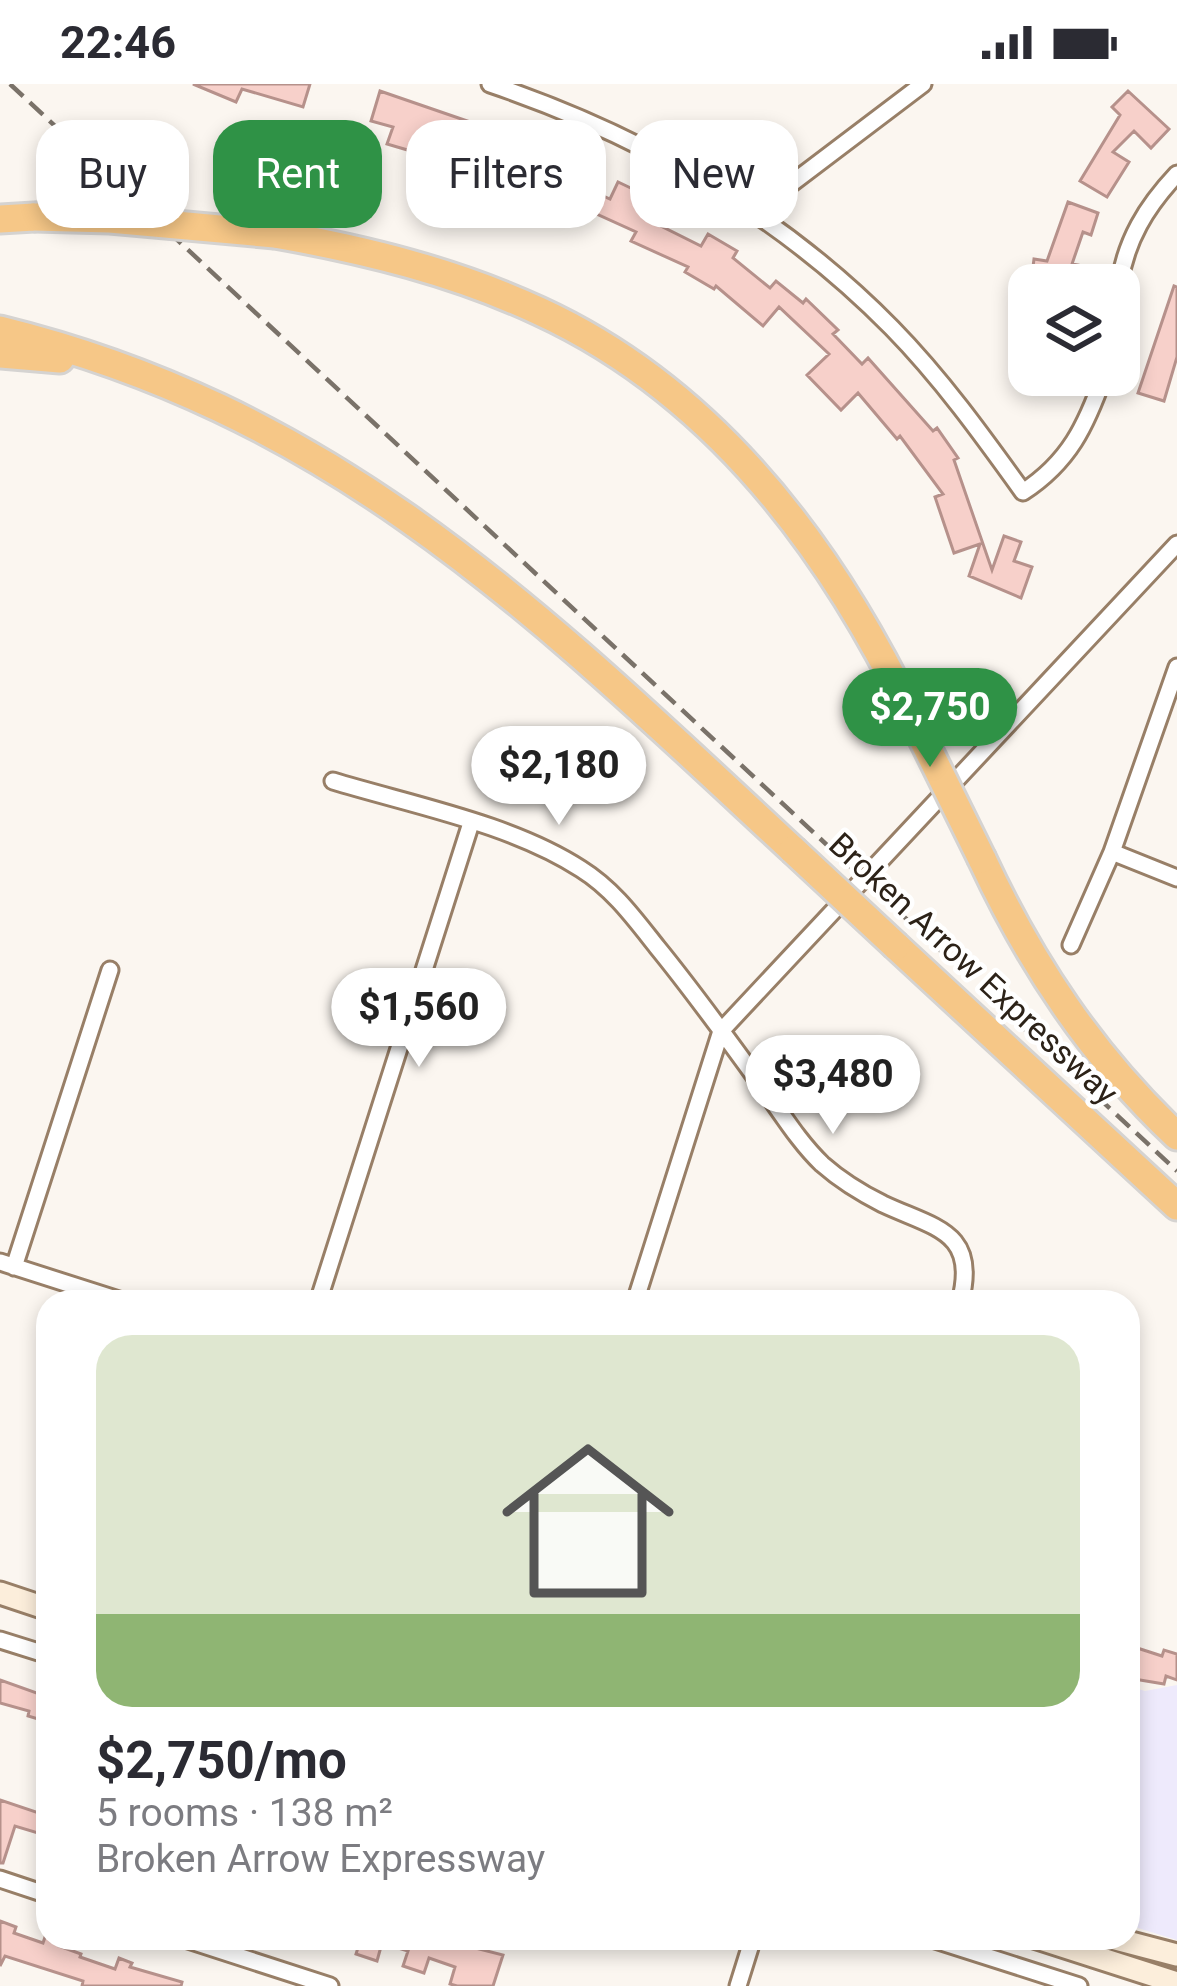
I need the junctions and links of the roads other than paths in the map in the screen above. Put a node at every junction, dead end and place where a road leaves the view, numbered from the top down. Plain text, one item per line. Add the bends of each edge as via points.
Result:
1 (490, 84) edge
2 (922, 84) edge
3 (630, 140) edge
4 (1177, 175) edge
5 (798, 178) edge
6 (0, 219) edge
7 (775, 228) edge
8 (1124, 264) edge
9 (0, 330) edge
10 (0, 354) edge
11 (112, 363) junction
12 (1096, 396) edge
13 (1177, 544) edge
14 (1177, 667) edge
15 (333, 781) dead end
16 (471, 823) junction
17 (1112, 852) junction
18 (1177, 878) edge
19 (1071, 945) dead end
20 (110, 970) dead end
21 (721, 1031) junction
22 (1177, 1136) edge
23 (1177, 1206) edge
24 (7, 1265) edge
25 (87, 1290) edge
26 (322, 1290) edge
27 (639, 1290) edge
28 (962, 1290) edge
29 (0, 1593) edge
30 (36, 1605) edge
31 (0, 1640) edge
32 (36, 1651) edge
33 (0, 1880) edge
34 (36, 1891) edge
35 (1140, 1945) edge
36 (219, 1950) edge
37 (749, 1950) edge
38 (966, 1950) edge
39 (1074, 1950) edge
40 (1177, 1955) edge
41 (1177, 1983) edge
42 (330, 1986) edge
43 (738, 1986) edge
44 (1079, 1986) edge

1 - 3 street
2 - 5 street
4 - 8 street via 1143,215
6 - 22 highway, Broken Arrow Expressway, bridge via 275,234 399,260 542,312 621,358 779,499 862,617 1009,917 1075,1024
7 - 12 street via 891,327 1023,492 1064,458
9 - 11 highway, Broken Arrow Expressway
10 - 11 highway
11 - 23 highway, Broken Arrow Expressway, bridge via 298,446 418,523 574,648
13 - 21 street
14 - 17 street
15 - 16 street
16 - 21 street via 554,854 605,886
16 - 26 street
17 - 18 street
17 - 19 street
20 - 24 street
21 - 27 street
21 - 28 street via 824,1165 953,1238 962,1253
24 - 25 street
29 - 30 main road
31 - 32 street
33 - 34 street
35 - 40 main road
36 - 42 street
37 - 43 street
38 - 44 street
39 - 41 main road

